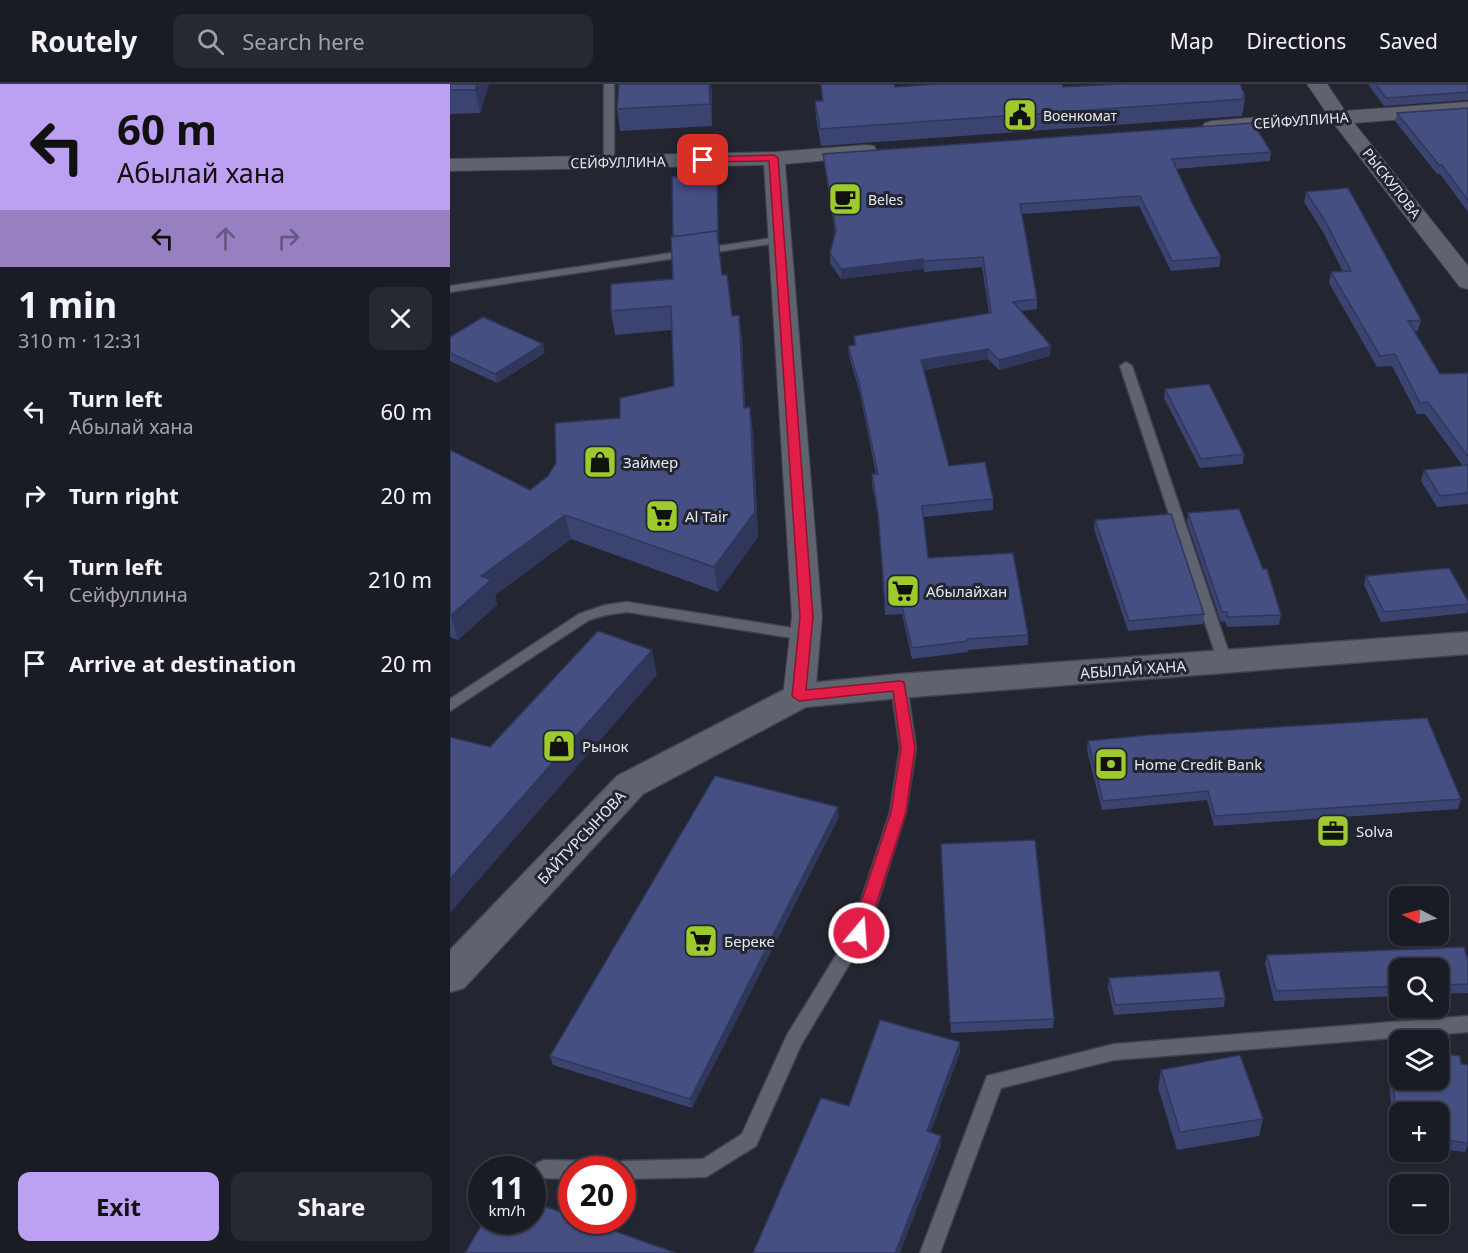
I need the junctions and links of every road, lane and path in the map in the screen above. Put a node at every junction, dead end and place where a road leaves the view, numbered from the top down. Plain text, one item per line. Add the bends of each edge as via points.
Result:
1 (609, 84) edge
2 (1317, 84) edge
3 (1468, 108) edge
4 (1340, 118) junction
5 (1186, 129) edge
6 (892, 150) edge
7 (774, 158) junction
8 (609, 162) junction
9 (450, 165) edge
10 (779, 240) junction
11 (1468, 282) edge
12 (450, 289) edge
13 (1126, 366) dead end
14 (805, 635) junction
15 (1468, 643) edge
16 (1225, 662) junction
17 (899, 686) junction
18 (799, 696) junction
19 (450, 706) edge
20 (450, 976) edge
21 (1468, 1024) edge
22 (636, 1170) edge
23 (930, 1253) edge

1 - 8 lane
2 - 4 street, РЫСКУЛОВА
3 - 4 street, СЕЙФУЛЛИНА
4 - 5 street, СЕЙФУЛЛИНА
4 - 11 street, РЫСКУЛОВА
6 - 7 street, СЕЙФУЛЛИНА
7 - 8 street, СЕЙФУЛЛИНА
7 - 10 street
8 - 9 street, СЕЙФУЛЛИНА
10 - 12 lane
10 - 14 street via 807,617
13 - 16 lane
14 - 18 street
14 - 19 lane via 627,607 605,610 584,617
15 - 16 main road, АБЫЛАЙ ХАНА
16 - 17 main road, АБЫЛАЙ ХАНА
17 - 18 main road, АБЫЛАЙ ХАНА
17 - 22 lane via 908,748 898,812 859,933 794,1041 749,1140 706,1168
18 - 20 main road, БАЙТУРСЫНОВА via 630,785
21 - 23 lane via 1114,1052 994,1082

